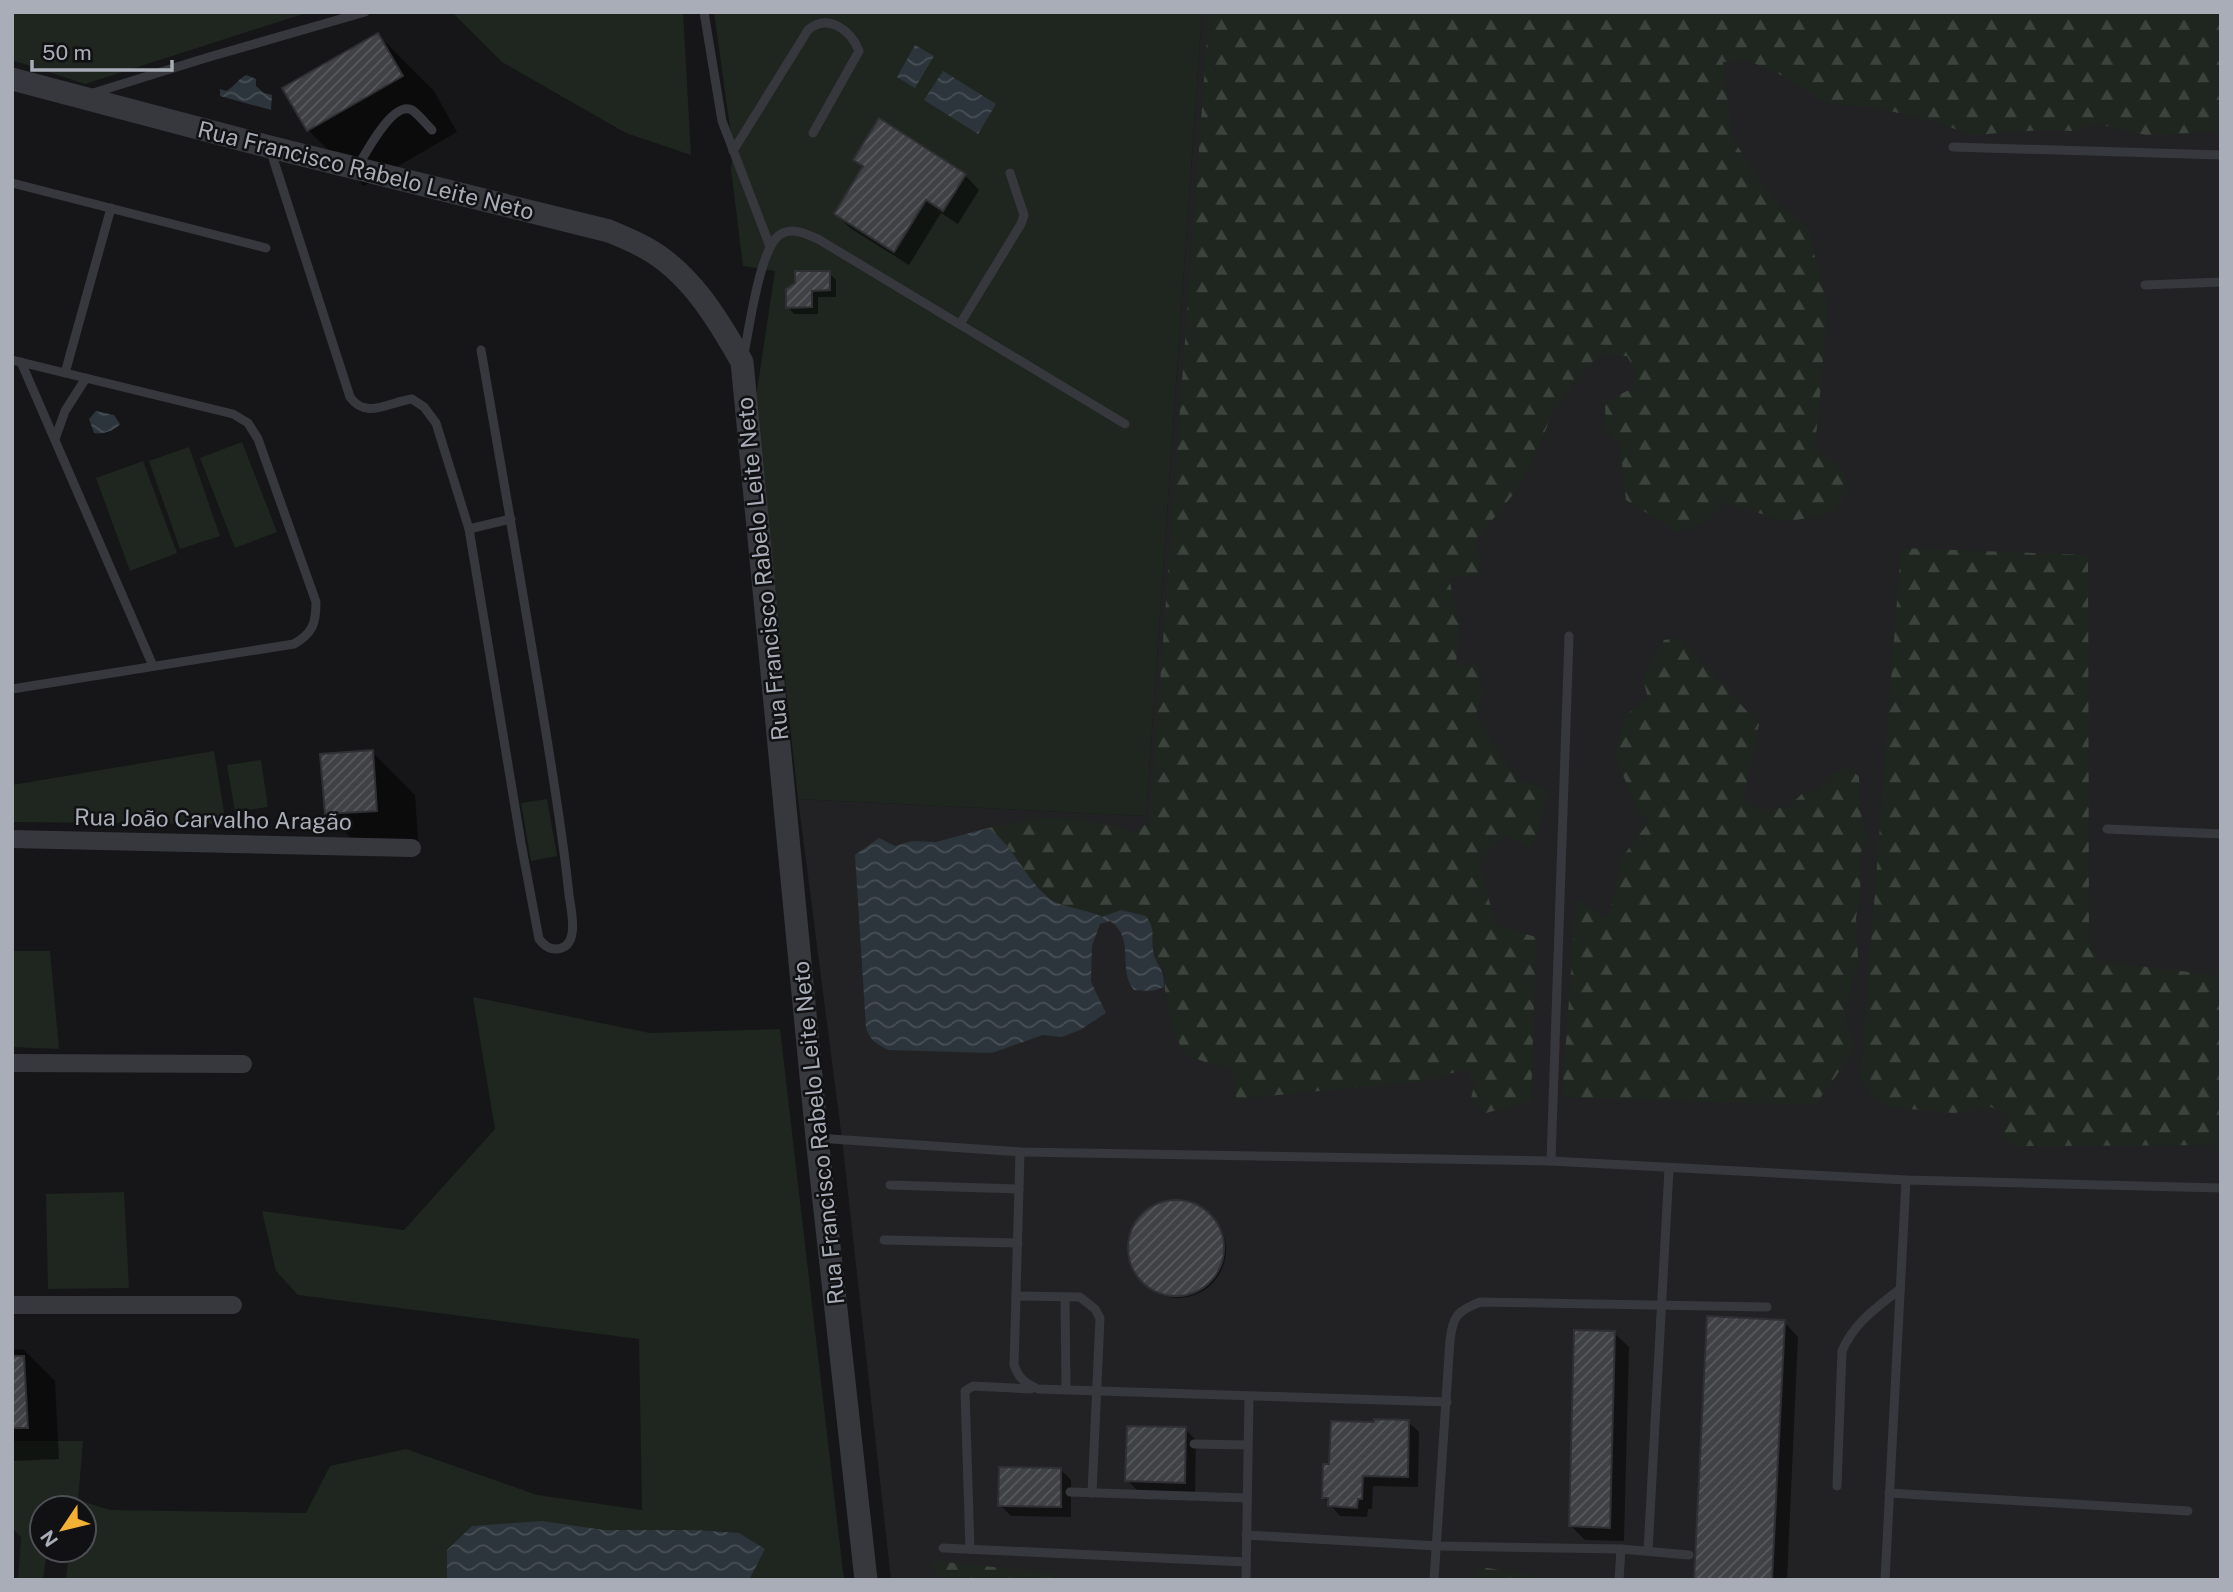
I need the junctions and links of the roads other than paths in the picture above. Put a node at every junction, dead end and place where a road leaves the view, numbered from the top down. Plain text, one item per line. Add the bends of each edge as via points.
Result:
1 (365, 12) edge
2 (704, 12) edge
3 (12, 79) edge
4 (82, 97) junction
5 (432, 130) dead end
6 (813, 133) dead end
7 (270, 147) junction
8 (1953, 147) dead end
9 (733, 150) junction
10 (2221, 155) edge
11 (356, 168) junction
12 (1010, 173) dead end
13 (12, 183) edge
14 (111, 208) junction
15 (769, 244) junction
16 (266, 248) dead end
17 (2221, 282) edge
18 (2145, 285) dead end
19 (960, 324) junction
20 (481, 350) dead end
21 (17, 361) edge
22 (742, 362) junction
23 (65, 373) junction
24 (86, 378) junction
25 (1125, 424) dead end
26 (55, 439) junction
27 (511, 519) junction
28 (470, 529) junction
29 (1569, 636) dead end
30 (153, 666) junction
31 (12, 689) edge
32 (2108, 829) dead end
33 (2221, 834) edge
34 (12, 839) edge
35 (412, 848) dead end
36 (12, 1063) edge
37 (243, 1064) dead end
38 (817, 1138) junction
39 (1020, 1152) junction
40 (1550, 1161) junction
41 (1669, 1169) junction
42 (1906, 1180) junction
43 (890, 1185) dead end
44 (2221, 1188) edge
45 (1019, 1189) junction
46 (884, 1240) dead end
47 (1018, 1243) junction
48 (1900, 1289) junction
49 (1016, 1296) junction
50 (1065, 1297) junction
51 (233, 1305) dead end
52 (12, 1306) edge
53 (1661, 1306) junction
54 (1767, 1307) dead end
55 (1038, 1389) junction
56 (1066, 1390) junction
57 (1097, 1391) junction
58 (1249, 1397) junction
59 (1447, 1402) junction
60 (1194, 1444) dead end
61 (1248, 1445) junction
62 (1837, 1486) dead end
63 (1070, 1492) dead end
64 (1092, 1493) junction
65 (1889, 1493) junction
66 (1247, 1498) junction
67 (2188, 1511) dead end
68 (1246, 1535) junction
69 (1438, 1546) junction
70 (943, 1548) dead end
71 (970, 1549) junction
72 (1620, 1549) junction
73 (1648, 1551) junction
74 (1689, 1555) dead end
75 (1246, 1562) junction
76 (866, 1580) edge
77 (1246, 1580) edge
78 (1434, 1580) edge
79 (1619, 1580) edge
80 (1885, 1580) edge

1 - 4 lane
2 - 9 lane via 718,103
3 - 4 street, Rua Francisco Rabelo Leite Neto
4 - 7 street, Rua Francisco Rabelo Leite Neto
5 - 11 lane via 411,110 402,109 387,122
6 - 9 lane via 859,51 839,25 824,23 808,30
7 - 11 street, Rua Francisco Rabelo Leite Neto
7 - 28 lane via 350,397 362,409 412,399 424,407 436,423
8 - 10 lane
9 - 15 lane
11 - 22 street, Rua Francisco Rabelo Leite Neto via 609,231 646,247 687,280
12 - 19 lane via 1024,215
13 - 14 lane
14 - 16 lane
14 - 23 lane
15 - 19 lane via 781,233 796,231 818,239
15 - 22 lane
17 - 18 lane
19 - 25 lane
20 - 27 lane
21 - 23 lane
21 - 26 lane
22 - 38 street, Rua Francisco Rabelo Leite Neto
23 - 24 lane
24 - 26 lane via 65,411
24 - 30 lane via 233,414 248,423 267,461 316,602 316,622 308,636 295,644
26 - 30 lane
27 - 28 lane
27 - 28 lane via 565,851 573,929 570,942 562,948 545,946 536,926
29 - 40 lane
30 - 31 lane
32 - 33 lane
34 - 35 street, Rua João Carvalho Aragão
36 - 37 street
38 - 39 lane
38 - 76 street, Rua Francisco Rabelo Leite Neto
39 - 40 lane
39 - 45 lane
40 - 41 lane
41 - 42 lane
41 - 53 lane
42 - 44 lane
42 - 48 lane
43 - 45 lane
45 - 47 lane
46 - 47 lane
47 - 49 lane
48 - 62 lane via 1861,1320 1842,1351
48 - 65 lane
49 - 50 lane
49 - 55 lane via 1014,1365 1018,1378
50 - 56 lane
50 - 57 lane via 1080,1297 1100,1318
51 - 52 street
53 - 54 lane
53 - 59 lane via 1480,1302 1463,1309 1452,1321
53 - 73 lane
55 - 56 lane
55 - 71 lane via 972,1386 965,1391
56 - 57 lane
57 - 58 lane
57 - 64 lane
58 - 59 lane
58 - 61 lane
59 - 69 lane
60 - 61 lane
61 - 66 lane
63 - 64 lane
64 - 66 lane
65 - 67 lane
65 - 80 lane
66 - 68 lane
68 - 69 lane
68 - 75 lane
69 - 72 lane
69 - 78 lane
70 - 71 lane
71 - 75 lane
72 - 73 lane
72 - 79 lane
73 - 74 lane
75 - 77 lane

